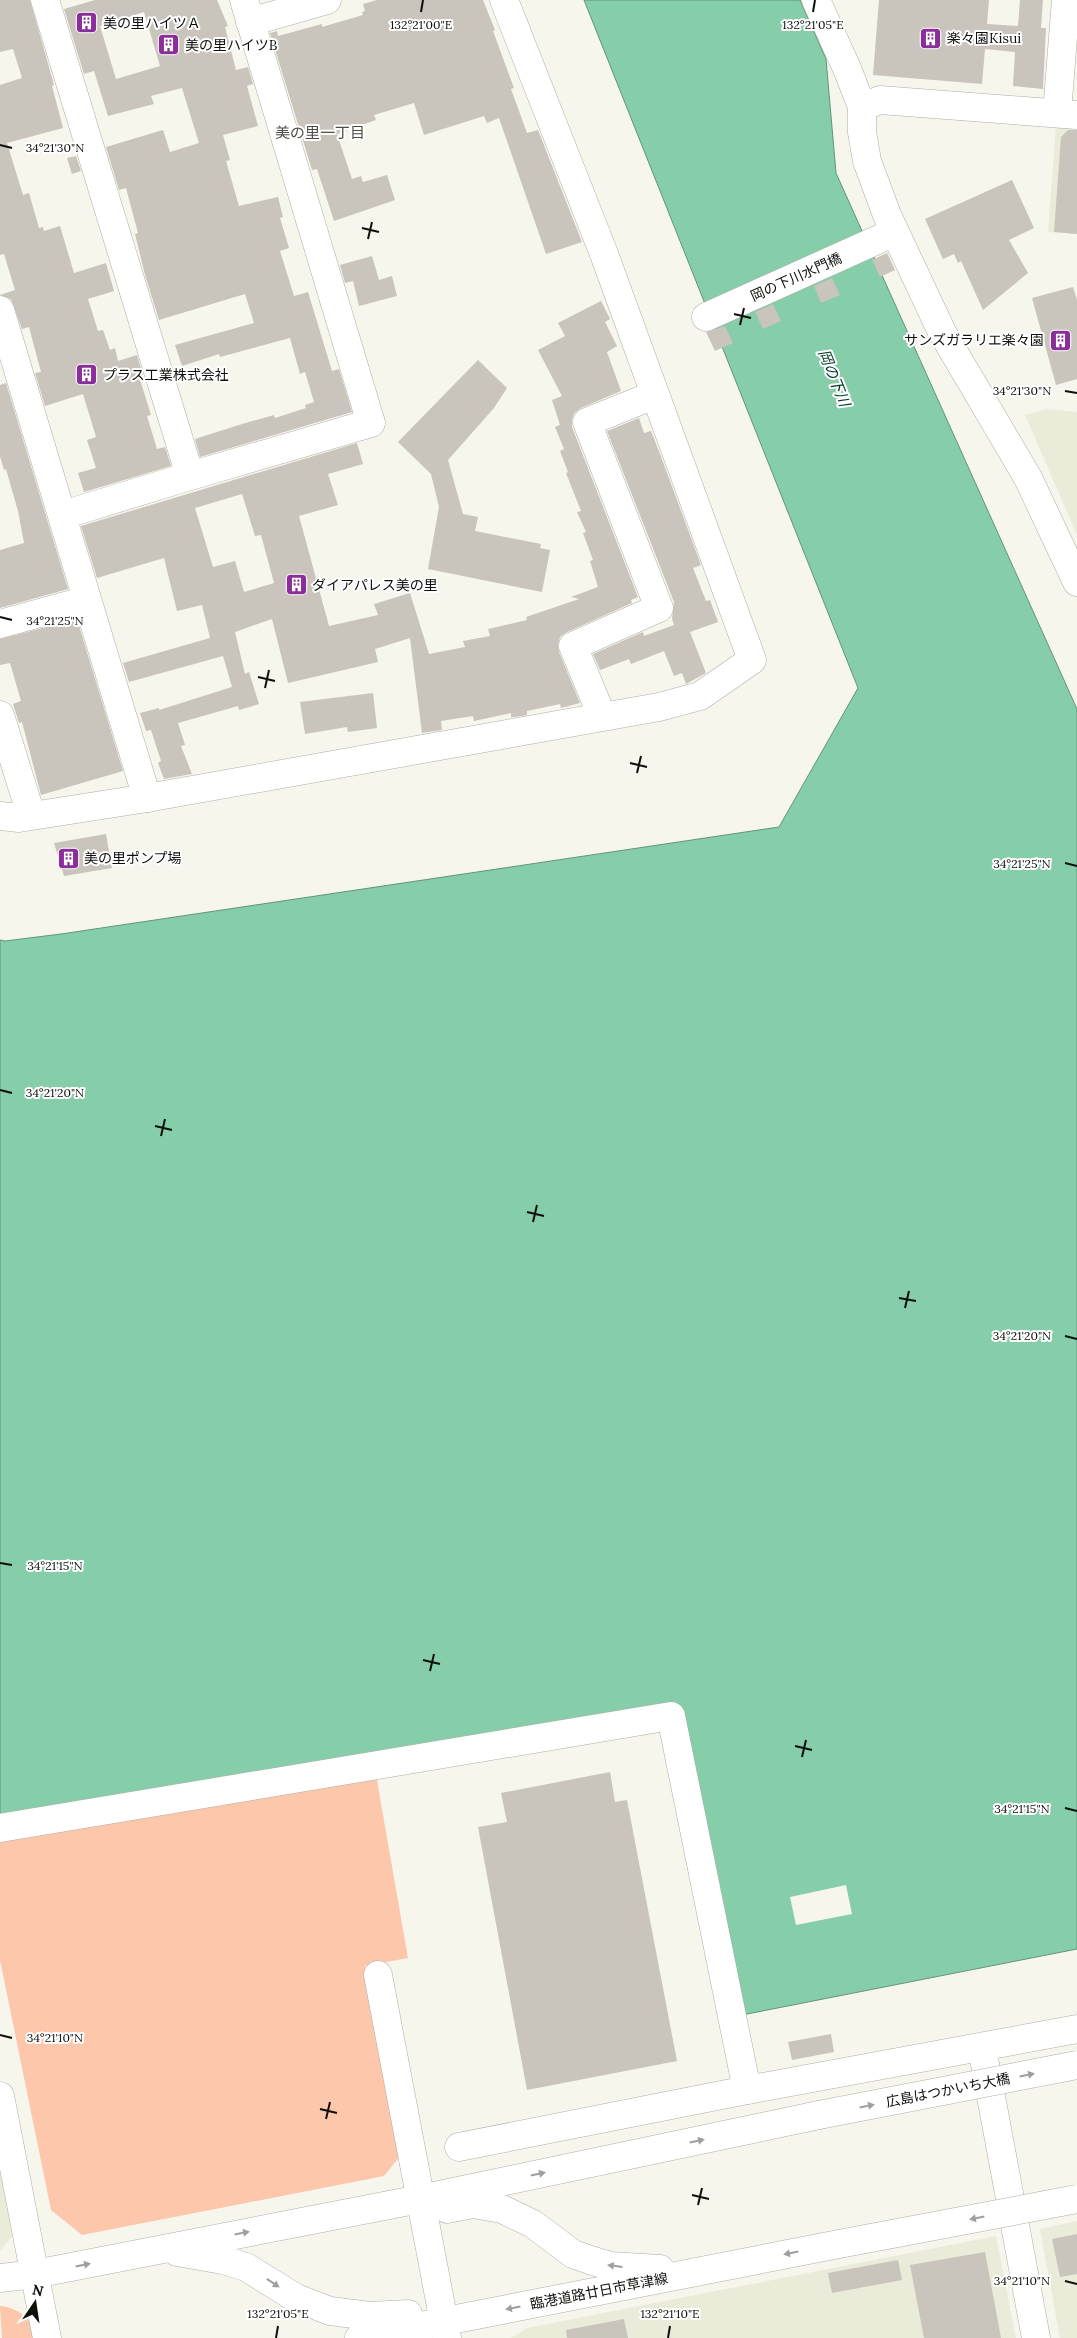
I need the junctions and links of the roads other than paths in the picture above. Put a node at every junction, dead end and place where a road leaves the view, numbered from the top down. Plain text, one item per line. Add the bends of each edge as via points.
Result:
1 (45, 0) edge
2 (327, 0) edge
3 (504, 0) edge
4 (816, 0) edge
5 (247, 11) edge
6 (1069, 15) edge
7 (862, 107) junction
8 (1067, 114) edge
9 (886, 236) dead end
10 (0, 310) edge
11 (706, 317) dead end
12 (654, 395) junction
13 (190, 476) junction
14 (63, 515) junction
15 (1077, 582) edge
16 (87, 600) junction
17 (0, 624) edge
18 (0, 715) edge
19 (602, 716) junction
20 (147, 798) junction
21 (32, 815) junction
22 (0, 816) edge
23 (0, 1828) edge
24 (378, 1975) dead end
25 (1077, 2029) edge
26 (982, 2048) junction
27 (1077, 2065) edge
28 (747, 2090) junction
29 (0, 2096) edge
30 (459, 2147) dead end
31 (420, 2199) junction
32 (1077, 2199) edge
33 (161, 2250) junction
34 (698, 2272) junction
35 (35, 2274) junction
36 (0, 2278) edge
37 (445, 2330) edge
38 (47, 2338) edge
39 (359, 2338) edge
40 (1036, 2338) edge

1 - 13 street
2 - 5 street
3 - 12 street via 604,254
4 - 7 street
5 - 13 street via 371,423
6 - 8 street
7 - 8 street via 880,100
7 - 15 street via 862,132 868,161 888,215 942,332 1028,478
9 - 11 street, 岡の下川水門橋
10 - 14 street
12 - 19 street via 587,422 659,608 573,646
12 - 19 street via 752,660 700,696 659,707
13 - 14 street
14 - 16 street
16 - 17 street
16 - 20 street
18 - 21 street
19 - 20 street
20 - 21 street
21 - 22 street via 19,818
23 - 28 street via 671,1716
24 - 31 street
25 - 26 street
26 - 28 street
26 - 40 street
31 -> 27 street, 広島はつかいち大橋, bridge via 819,2115
28 - 30 street
29 - 35 street
33 -> 31 street, 広島はつかいち大橋
34 -> 31 street via 610,2266 559,2245 532,2224 502,2209 473,2204 447,2209
31 - 37 street
32 -> 34 street, 臨港道路廿日市草津線, bridge
35 -> 33 street, 広島はつかいち大橋
33 -> 37 street via 240,2265 256,2271 296,2298 330,2311 370,2316 403,2312
34 -> 37 street, 臨港道路廿日市草津線
35 - 36 street, 広島はつかいち大橋
35 - 38 street
37 - 39 street, 臨港道路廿日市草津線

